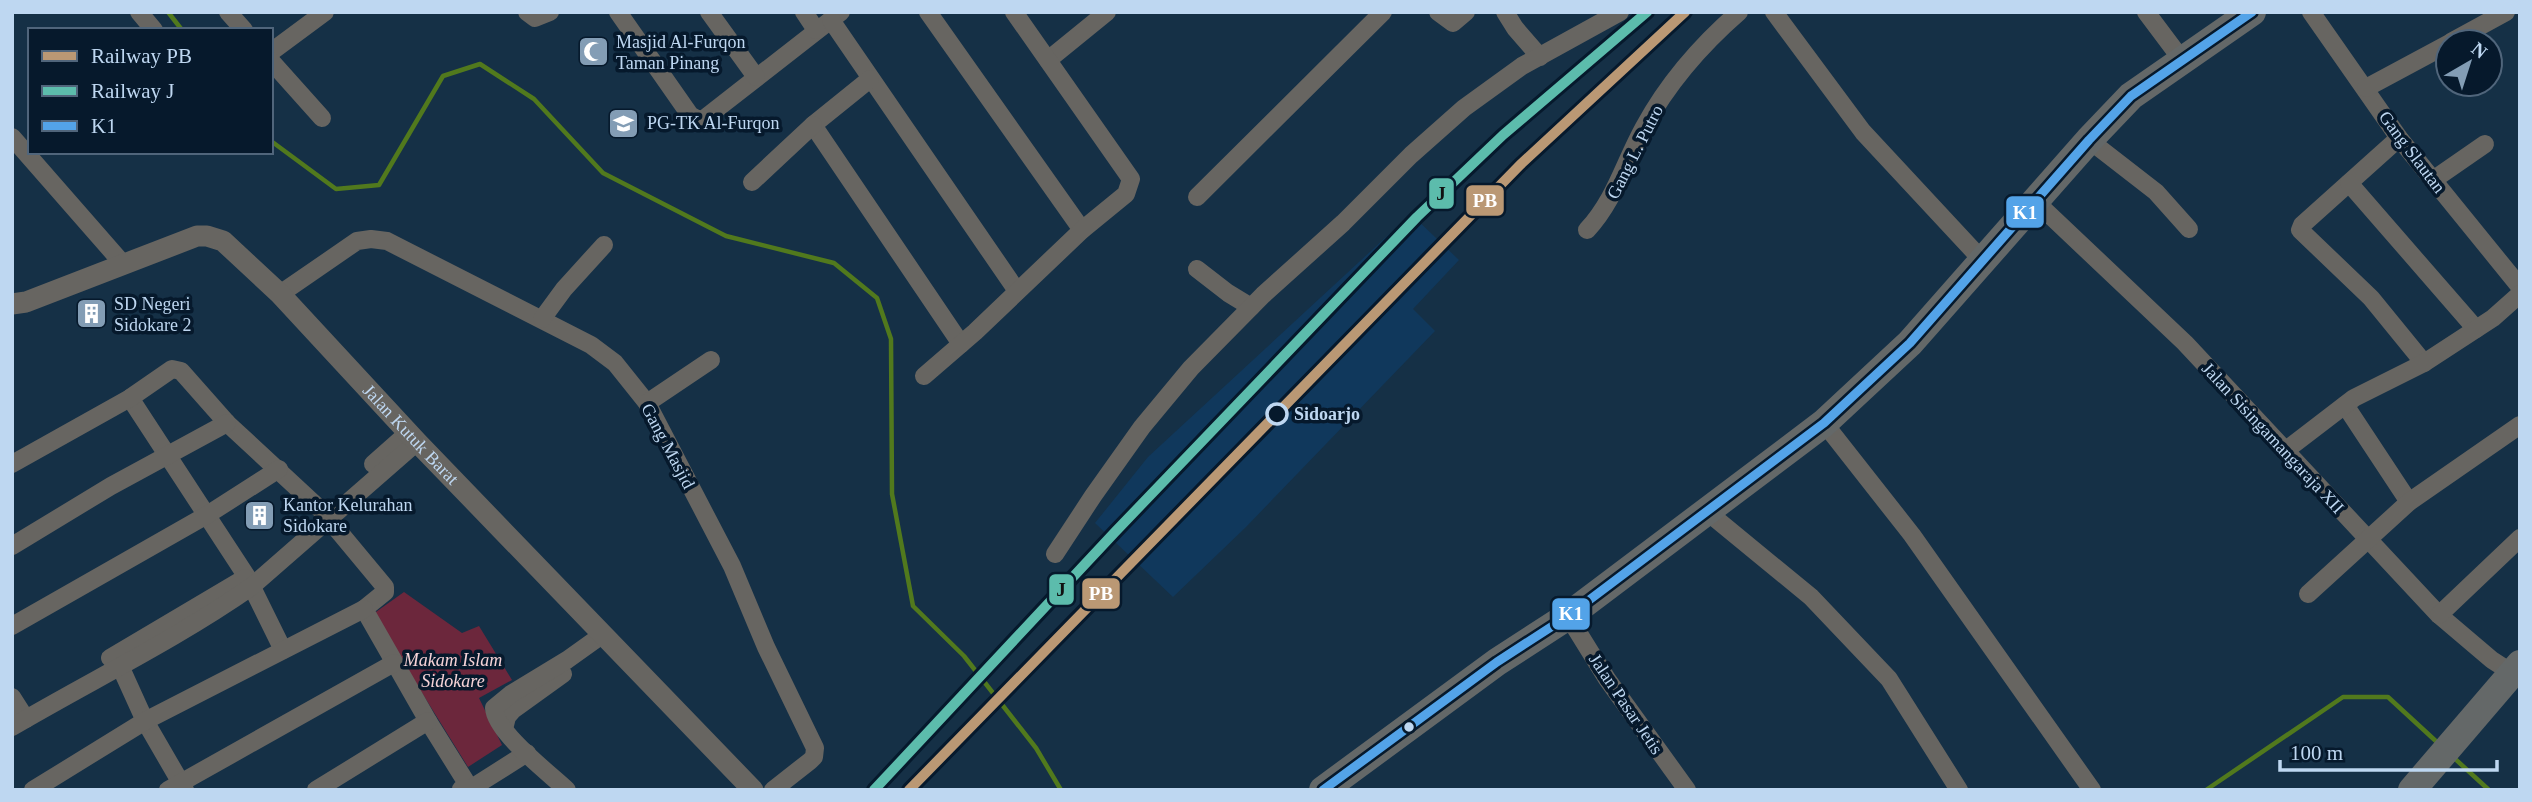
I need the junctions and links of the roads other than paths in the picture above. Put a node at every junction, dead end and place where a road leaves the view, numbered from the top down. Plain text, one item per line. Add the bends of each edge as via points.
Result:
1 (139, 12) edge
2 (228, 12) edge
3 (325, 12) edge
4 (527, 12) edge
5 (550, 12) edge
6 (618, 12) edge
7 (709, 12) edge
8 (804, 12) edge
9 (928, 12) edge
10 (1014, 12) edge
11 (1107, 12) edge
12 (1383, 12) edge
13 (1438, 12) edge
14 (1466, 12) edge
15 (1506, 12) edge
16 (1620, 12) edge
17 (1739, 12) edge
18 (1774, 12) edge
19 (2146, 12) edge
20 (2252, 12) edge
21 (2311, 12) edge
22 (2506, 12) edge
23 (829, 21) edge
24 (153, 28) edge
25 (242, 28) edge
26 (2477, 28) edge
27 (273, 50) edge
28 (2434, 51) edge
29 (1540, 57) junction
30 (1048, 60) junction
31 (2182, 60) junction
32 (273, 63) edge
33 (756, 77) junction
34 (870, 79) junction
35 (2365, 88) junction
36 (322, 118) dead end
37 (813, 125) junction
38 (12, 137) edge
39 (2399, 138) junction
40 (2090, 140) junction
41 (2485, 144) dead end
42 (2433, 180) junction
43 (751, 182) dead end
44 (2349, 183) junction
45 (1197, 197) dead end
46 (2035, 201) junction
47 (2189, 229) dead end
48 (1082, 230) junction
49 (1587, 230) dead end
50 (604, 246) dead end
51 (1982, 260) junction
52 (124, 265) junction
53 (1197, 268) dead end
54 (2520, 287) edge
55 (1017, 291) junction
56 (280, 294) junction
57 (2520, 294) edge
58 (12, 304) edge
59 (1251, 307) junction
60 (542, 319) junction
61 (2476, 329) junction
62 (961, 345) junction
63 (711, 360) dead end
64 (2424, 363) junction
65 (924, 376) dead end
66 (130, 398) junction
67 (647, 403) junction
68 (2345, 405) junction
69 (227, 423) junction
70 (1824, 423) junction
71 (2520, 425) edge
72 (413, 438) junction
73 (2286, 450) junction
74 (170, 456) junction
75 (12, 464) edge
76 (279, 469) junction
77 (2409, 502) junction
78 (1709, 509) junction
79 (325, 514) junction
80 (207, 515) junction
81 (2520, 538) edge
82 (2367, 540) junction
83 (12, 546) edge
84 (1055, 554) dead end
85 (249, 582) junction
86 (2308, 594) dead end
87 (364, 609) junction
88 (2439, 615) junction
89 (1568, 616) junction
90 (12, 626) edge
91 (605, 638) junction
92 (284, 650) junction
93 (118, 661) junction
94 (394, 663) junction
95 (2518, 671) edge
96 (17, 713) edge
97 (145, 721) junction
98 (428, 721) junction
99 (522, 749) junction
100 (2421, 780) edge
101 (178, 787) edge
102 (465, 788) edge
103 (33, 790) edge
104 (316, 790) edge
105 (568, 790) edge
106 (753, 790) edge
107 (773, 790) edge
108 (1323, 790) edge
109 (1687, 790) edge
110 (1959, 790) edge
111 (2092, 790) edge

1 - 24 street
2 - 25 street
3 - 27 street
4 - 5 street via 535,18
6 - 33 street via 690,115 699,120
7 - 33 street
8 - 23 street
9 - 48 street
10 - 30 street
11 - 30 street
12 - 45 street
13 - 14 street via 1452,23
15 - 29 street
16 - 29 street
17 - 49 street, Gang L. Putro via 1684,67 1664,95 1608,204
18 - 51 street via 1863,132
19 - 31 street
20 - 31 highway
21 - 35 street, Gang Slautan
22 - 26 street
23 - 33 street
23 - 34 street
28 - 35 street
29 - 59 street via 1448,121
30 - 48 street via 1131,179 1126,194
31 - 40 highway via 2131,96
32 - 36 street
34 - 37 street
34 - 55 street
35 - 39 street, Gang Slautan
37 - 43 street
37 - 62 street
38 - 52 street
39 - 42 street, Gang Slautan
39 - 44 street
40 - 46 highway
40 - 47 street via 2156,192
41 - 42 street
42 - 54 street, Gang Slautan
44 - 61 street
44 - 64 street via 2301,230 2371,298
46 - 51 highway
46 - 73 street, Jalan Sisingamangaraja XII via 2185,343
48 - 55 street
50 - 60 street
51 - 70 highway via 1910,343
52 - 56 street, Jalan Kutuk Barat via 207,236 223,241
52 - 58 street, Jalan Kutuk Barat
53 - 59 street
55 - 62 street
56 - 60 street, Gang Masjid via 346,247 371,239 387,241
56 - 72 street, Jalan Kutuk Barat
57 - 61 street
59 - 84 street via 1142,427
60 - 67 street, Gang Masjid via 615,363
61 - 64 street
62 - 65 street
63 - 67 street
64 - 68 street
66 - 69 street via 176,369
66 - 74 street
66 - 75 street
67 - 107 street, Gang Masjid via 732,566 815,748 814,757
68 - 73 street
68 - 77 street
69 - 74 street
69 - 76 street
70 - 78 highway
70 - 111 street via 1912,535
71 - 77 street
72 - 79 street
72 - 91 street, Jalan Kutuk Barat
73 - 82 street, Jalan Sisingamangaraja XII
74 - 80 street
74 - 83 street
76 - 79 street
76 - 80 street
77 - 82 street
78 - 89 highway
78 - 110 street via 1811,597 1889,678
79 - 85 street
79 - 87 street via 386,588
80 - 85 street
80 - 90 street
81 - 88 street
82 - 86 street
82 - 88 street, Jalan Sisingamangaraja XII
85 - 92 street
85 - 93 street via 183,631
87 - 92 street
87 - 94 street
88 - 95 street, Jalan Sisingamangaraja XII via 2491,660
89 - 108 highway via 1497,662
89 - 109 street, Jalan Pasar Jetis
91 - 99 street via 494,708 494,715
91 - 106 street, Jalan Kutuk Barat
92 - 97 street
93 - 96 street
93 - 97 street
94 - 98 street
94 - 101 street
95 - 100 highway
97 - 101 street
97 - 103 street
98 - 102 street
98 - 104 street
99 - 102 street
99 - 105 street

